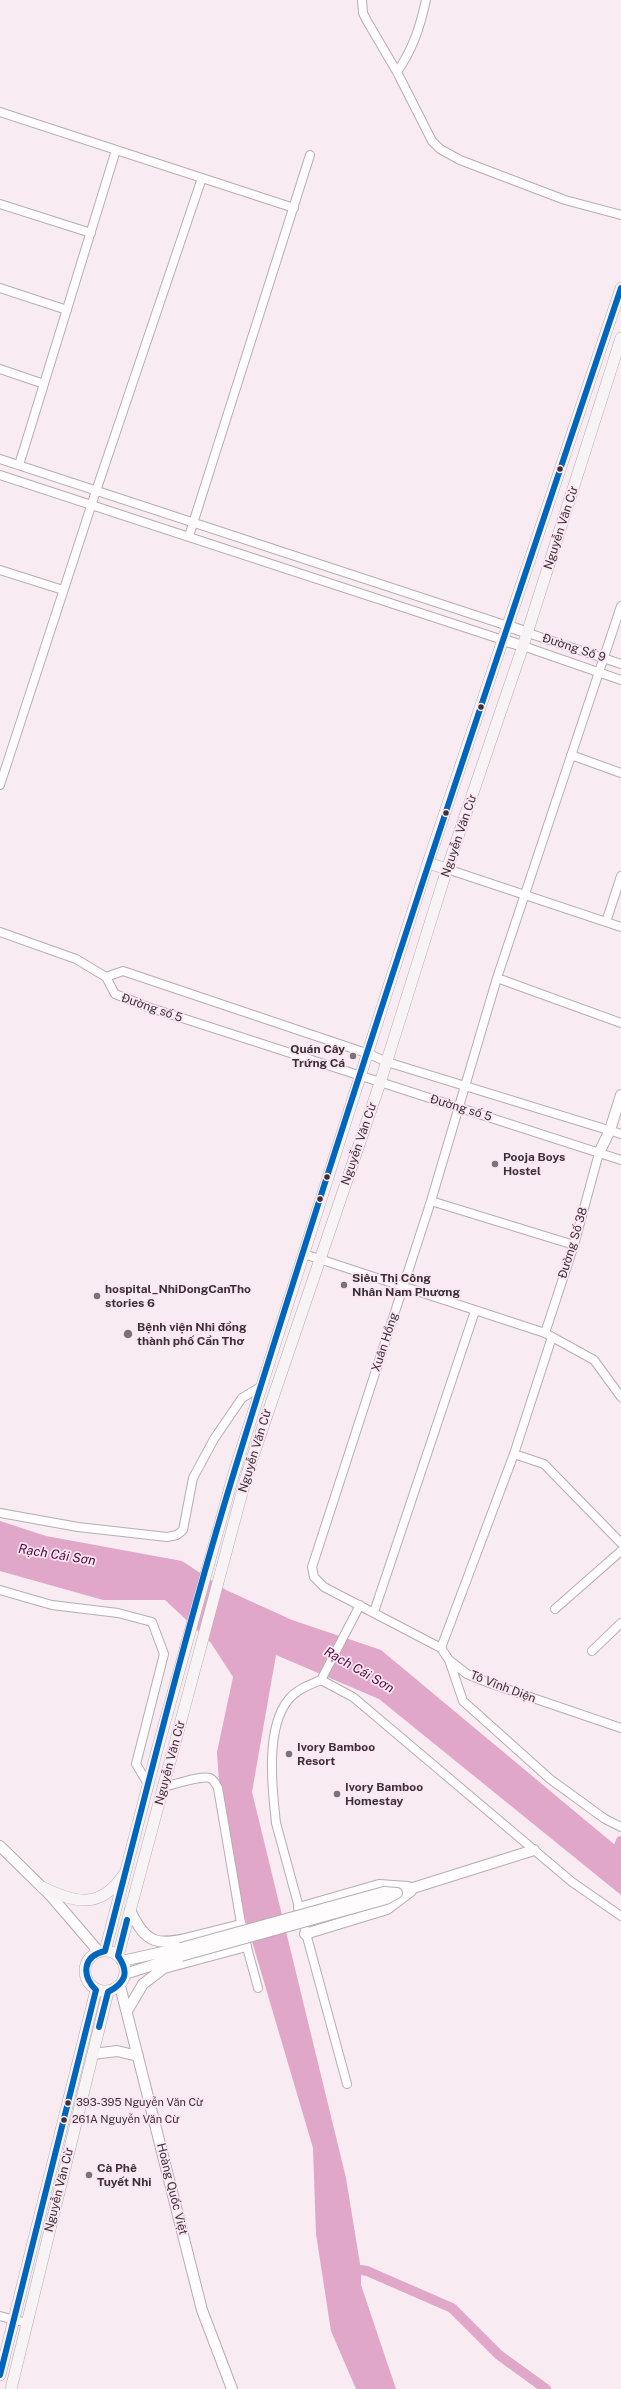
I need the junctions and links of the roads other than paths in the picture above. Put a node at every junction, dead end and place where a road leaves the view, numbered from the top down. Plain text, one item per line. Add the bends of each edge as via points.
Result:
1 (362, 0) edge
2 (426, 0) edge
3 (397, 72) junction
4 (0, 112) edge
5 (116, 150) junction
6 (310, 155) dead end
7 (202, 178) junction
8 (0, 204) edge
9 (294, 208) junction
10 (621, 215) edge
11 (91, 233) junction
12 (0, 288) edge
13 (621, 288) edge
14 (67, 310) junction
15 (617, 315) edge
16 (621, 338) edge
17 (0, 369) edge
18 (44, 384) junction
19 (0, 459) edge
20 (19, 465) junction
21 (0, 475) edge
22 (96, 491) junction
23 (91, 506) junction
24 (193, 523) junction
25 (189, 536) junction
26 (0, 570) edge
27 (64, 590) junction
28 (621, 606) edge
29 (508, 626) junction
30 (528, 633) junction
31 (503, 640) junction
32 (523, 646) junction
33 (603, 658) junction
34 (621, 664) edge
35 (599, 672) junction
36 (621, 680) edge
37 (571, 755) junction
38 (621, 773) edge
39 (0, 786) edge
40 (428, 863) junction
41 (447, 869) junction
42 (621, 876) edge
43 (525, 895) junction
44 (606, 922) junction
45 (621, 927) edge
46 (0, 932) edge
47 (106, 977) junction
48 (497, 978) junction
49 (621, 1023) edge
50 (369, 1054) junction
51 (387, 1062) junction
52 (361, 1076) junction
53 (380, 1083) junction
54 (464, 1085) junction
55 (621, 1095) edge
56 (458, 1106) junction
57 (610, 1130) junction
58 (621, 1134) edge
59 (599, 1153) junction
60 (621, 1160) edge
61 (431, 1200) junction
62 (574, 1245) junction
63 (304, 1254) junction
64 (318, 1259) junction
65 (402, 1288) junction
66 (475, 1311) junction
67 (548, 1335) junction
68 (262, 1386) junction
69 (621, 1396) edge
70 (514, 1454) junction
71 (0, 1513) edge
72 (621, 1543) edge
73 (621, 1551) edge
74 (314, 1577) joint
75 (0, 1590) edge
76 (360, 1605) junction
77 (555, 1609) dead end
78 (374, 1612) junction
79 (621, 1623) edge
80 (441, 1648) junction
81 (592, 1651) dead end
82 (449, 1660) junction
83 (321, 1680) junction
84 (621, 1728) edge
85 (148, 1784) junction
86 (163, 1787) junction
87 (621, 1827) edge
88 (0, 1846) edge
89 (534, 1850) junction
90 (126, 1870) junction
91 (42, 1887) junction
92 (416, 1887) junction
93 (299, 1908) junction
94 (130, 1910) junction
95 (621, 1916) edge
96 (241, 1925) junction
97 (306, 1934) junction
98 (246, 1946) junction
99 (102, 1951) junction
100 (181, 1952) junction
101 (120, 1958) junction
102 (125, 1974) junction
103 (120, 1986) junction
104 (258, 1988) dead end
105 (96, 1990) junction
106 (108, 1992) junction
107 (127, 2011) junction
108 (93, 2054) junction
109 (138, 2056) junction
110 (347, 2084) dead end
111 (0, 2316) edge
112 (14, 2320) junction
113 (27, 2323) junction
114 (0, 2375) edge
115 (11, 2389) edge
116 (232, 2389) edge

1 - 3 street via 363,13
2 - 3 street via 415,41
3 - 10 street via 432,141 447,154 566,200
4 - 5 street
5 - 7 street
5 - 11 street
6 - 9 street
7 - 9 street
7 - 22 street
8 - 11 street
9 - 24 street
11 - 14 street
12 - 14 street
13 - 15 main road, Nguyễn Văn Cừ
14 - 18 street
15 - 29 main road, Nguyễn Văn Cừ
16 - 30 main road, Nguyễn Văn Cừ
17 - 18 street
18 - 20 street
19 - 20 street
20 - 22 street
21 - 23 street
22 - 23 street
22 - 24 street
23 - 25 street
23 - 27 street
24 - 25 street
24 - 29 street
25 - 31 street
26 - 27 street
27 - 39 street
28 - 33 street, Xuân Hồng
29 - 30 street
29 - 31 main road, Nguyễn Văn Cừ
30 - 32 main road, Nguyễn Văn Cừ
30 - 33 street, Đường Số 9
31 - 32 street
31 - 40 main road, Nguyễn Văn Cừ
32 - 35 street
32 - 41 main road, Nguyễn Văn Cừ
33 - 34 street, Đường Số 9
33 - 35 street, Xuân Hồng
35 - 36 street
35 - 37 street, Xuân Hồng
37 - 38 street
37 - 43 street, Xuân Hồng
40 - 41 main road
40 - 50 main road, Nguyễn Văn Cừ
41 - 43 street
41 - 51 main road, Nguyễn Văn Cừ
42 - 44 street
43 - 44 street
43 - 48 street, Xuân Hồng
44 - 45 street
46 - 47 street via 76,959
47 - 50 street, Đường số 5 via 123,971
47 - 52 street, Đường số 5 via 114,994 121,997
48 - 49 street
48 - 54 street, Xuân Hồng
50 - 51 street, Đường số 5
50 - 52 main road, Nguyễn Văn Cừ
51 - 53 main road, Nguyễn Văn Cừ
51 - 54 street, Đường số 5
52 - 53 street, Đường số 5
52 - 63 main road, Nguyễn Văn Cừ
53 - 56 street, Đường số 5
53 - 64 main road, Nguyễn Văn Cừ
54 - 56 street, Xuân Hồng
54 - 57 street, Đường số 5
55 - 57 street
56 - 59 street, Đường số 5
56 - 61 street, Xuân Hồng
57 - 58 street, Đường số 5
57 - 59 street
59 - 60 street, Đường số 5
59 - 62 street, Đường Số 38
61 - 62 street
61 - 65 street, Xuân Hồng
62 - 67 street, Đường Số 38
63 - 64 street
63 - 68 main road, Nguyễn Văn Cừ
64 - 65 street
64 - 86 main road, Nguyễn Văn Cừ via 247,1474
65 - 66 street
65 - 74 street, Xuân Hồng via 312,1567
66 - 67 street
66 - 78 street
67 - 69 street via 594,1360
67 - 70 street, Đường Số 38
68 - 71 street via 242,1398 214,1439 193,1478 183,1530 177,1536 78,1527
68 - 85 main road, Nguyễn Văn Cừ via 234,1472
70 - 72 street via 544,1464
70 - 80 street, Đường Số 38
73 - 77 street
74 - 76 street, Tô Vĩnh Diện via 324,1587
75 - 85 street via 52,1605 118,1613 152,1622 164,1654 136,1764
76 - 78 street, Tô Vĩnh Diện
76 - 83 street
78 - 80 street, Tô Vĩnh Diện
79 - 81 street
80 - 82 street, Tô Vĩnh Diện
82 - 84 street, Tô Vĩnh Diện via 468,1674 489,1684
82 - 87 street via 464,1701 550,1778 607,1820
83 - 89 street via 353,1697
83 - 93 street via 300,1690 289,1699 277,1722 273,1753 276,1823
85 - 90 main road, Nguyễn Văn Cừ
86 - 94 main road, Nguyễn Văn Cừ
86 - 96 street via 199,1779 210,1778 215,1781
88 - 91 street
89 - 92 street
89 - 95 street via 572,1882
90 - 91 main road via 120,1881 103,1896 85,1901 66,1899
90 - 99 main road, Nguyễn Văn Cừ
91 - 99 street
92 - 93 street via 379,1885
92 - 97 street via 387,1909
92 - 100 street, bridge via 397,1893 384,1892
93 - 97 street
94 - 96 street via 140,1930 152,1939 166,1943
94 - 101 main road, Nguyễn Văn Cừ
96 - 98 street
97 - 110 street
98 - 104 street
98 - 107 street via 164,1968 143,1984
99 - 101 main road
99 - 105 main road via 88,1960 84,1973 90,1985
100 - 101 street
100 - 102 street
101 - 102 main road
102 - 103 main road
103 - 106 main road
103 - 107 street, Hoàng Quốc Việt
105 - 106 main road
105 - 112 main road, Nguyễn Văn Cừ
106 - 108 main road, Nguyễn Văn Cừ
107 - 109 street, Hoàng Quốc Việt
108 - 109 street via 117,2051
108 - 113 main road, Nguyễn Văn Cừ
109 - 116 street, Hoàng Quốc Việt via 202,2310
111 - 112 street
112 - 113 street
112 - 114 main road, Nguyễn Văn Cừ
113 - 115 main road, Nguyễn Văn Cừ

